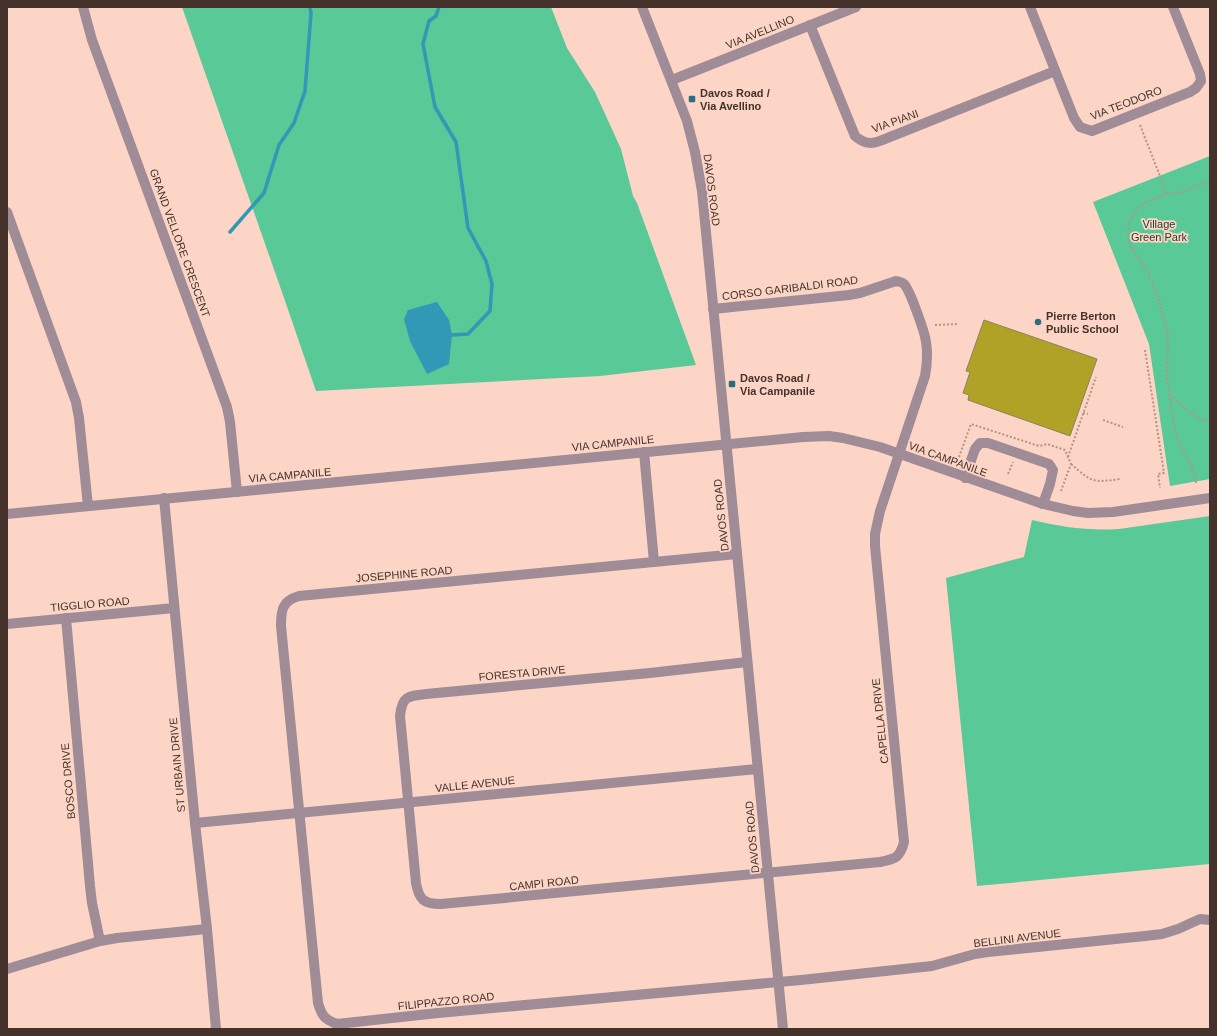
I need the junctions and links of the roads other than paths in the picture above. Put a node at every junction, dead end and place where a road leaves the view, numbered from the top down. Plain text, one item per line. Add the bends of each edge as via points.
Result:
1 (82, 7) edge
2 (642, 7) edge
3 (856, 7) edge
4 (1030, 7) edge
5 (1173, 7) edge
6 (810, 26) junction
7 (1055, 71) junction
8 (672, 80) junction
9 (7, 212) edge
10 (713, 309) junction
11 (726, 444) junction
12 (644, 452) junction
13 (899, 454) junction
14 (965, 478) junction
15 (237, 492) junction
16 (164, 498) junction
17 (1210, 498) edge
18 (1043, 504) junction
19 (88, 506) junction
20 (7, 514) edge
21 (737, 554) junction
22 (654, 562) junction
23 (174, 608) junction
24 (66, 618) junction
25 (7, 624) edge
26 (747, 662) junction
27 (757, 769) junction
28 (408, 803) junction
29 (299, 813) junction
30 (195, 823) junction
31 (767, 873) junction
32 (1210, 920) edge
33 (207, 929) junction
34 (100, 941) junction
35 (7, 969) edge
36 (778, 982) junction
37 (216, 1029) edge
38 (783, 1029) edge

1 - 15 street, GRAND VELLORE CRESCENT via 227,407
2 - 8 street, DAVOS ROAD
3 - 6 street, VIA AVELLINO
4 - 7 street, VIA TEODORO
5 - 7 street, VIA TEODORO via 1200,74 1201,81 1190,92 1092,131 1080,127 1074,118
6 - 7 street, VIA PIANI via 855,136 867,143 895,135
6 - 8 street, VIA AVELLINO
8 - 10 street, DAVOS ROAD via 687,120 697,162
9 - 19 street via 76,402
10 - 11 street, DAVOS ROAD
10 - 13 street, CORSO GARIBALDI ROAD via 849,295 891,282 904,284 922,326 927,358 925,376
11 - 12 street, VIA CAMPANILE
11 - 13 street, VIA CAMPANILE via 829,436 855,440
11 - 21 street, DAVOS ROAD
12 - 15 street, VIA CAMPANILE
12 - 22 street
13 - 14 street, VIA CAMPANILE
13 - 31 street, CAPELLA DRIVE via 880,511 875,546 904,842 902,851 895,859 880,862
14 - 18 street, VIA CAMPANILE
14 - 18 street via 975,449 980,443 988,442 1049,464 1053,470
15 - 16 street, VIA CAMPANILE
16 - 19 street, VIA CAMPANILE
16 - 23 street, ST URBAIN DRIVE
17 - 18 street, VIA CAMPANILE via 1099,513 1073,511
19 - 20 street, VIA CAMPANILE
21 - 22 street, JOSEPHINE ROAD
21 - 26 street, DAVOS ROAD
22 - 29 street, JOSEPHINE ROAD via 291,598 281,613 281,626
23 - 24 street, TIGGLIO ROAD
23 - 30 street, ST URBAIN DRIVE
24 - 25 street, TIGGLIO ROAD
24 - 34 street, BOSCO DRIVE via 90,886
26 - 27 street, DAVOS ROAD
26 - 28 street, FORESTA DRIVE via 413,696 405,699 400,716
27 - 28 street, VALLE AVENUE
27 - 31 street, DAVOS ROAD
28 - 29 street, VALLE AVENUE
28 - 31 street, CAMPI ROAD via 418,894 429,904
29 - 30 street, VALLE AVENUE
29 - 36 street, FILIPPAZZO ROAD via 318,1004 321,1014 337,1024
30 - 33 street, ST URBAIN DRIVE
31 - 36 street, DAVOS ROAD
32 - 36 street, BELLINI AVENUE via 1200,919 1162,934 988,952 932,966
33 - 34 street
33 - 37 street, ST URBAIN DRIVE
34 - 35 street
36 - 38 street, DAVOS ROAD

